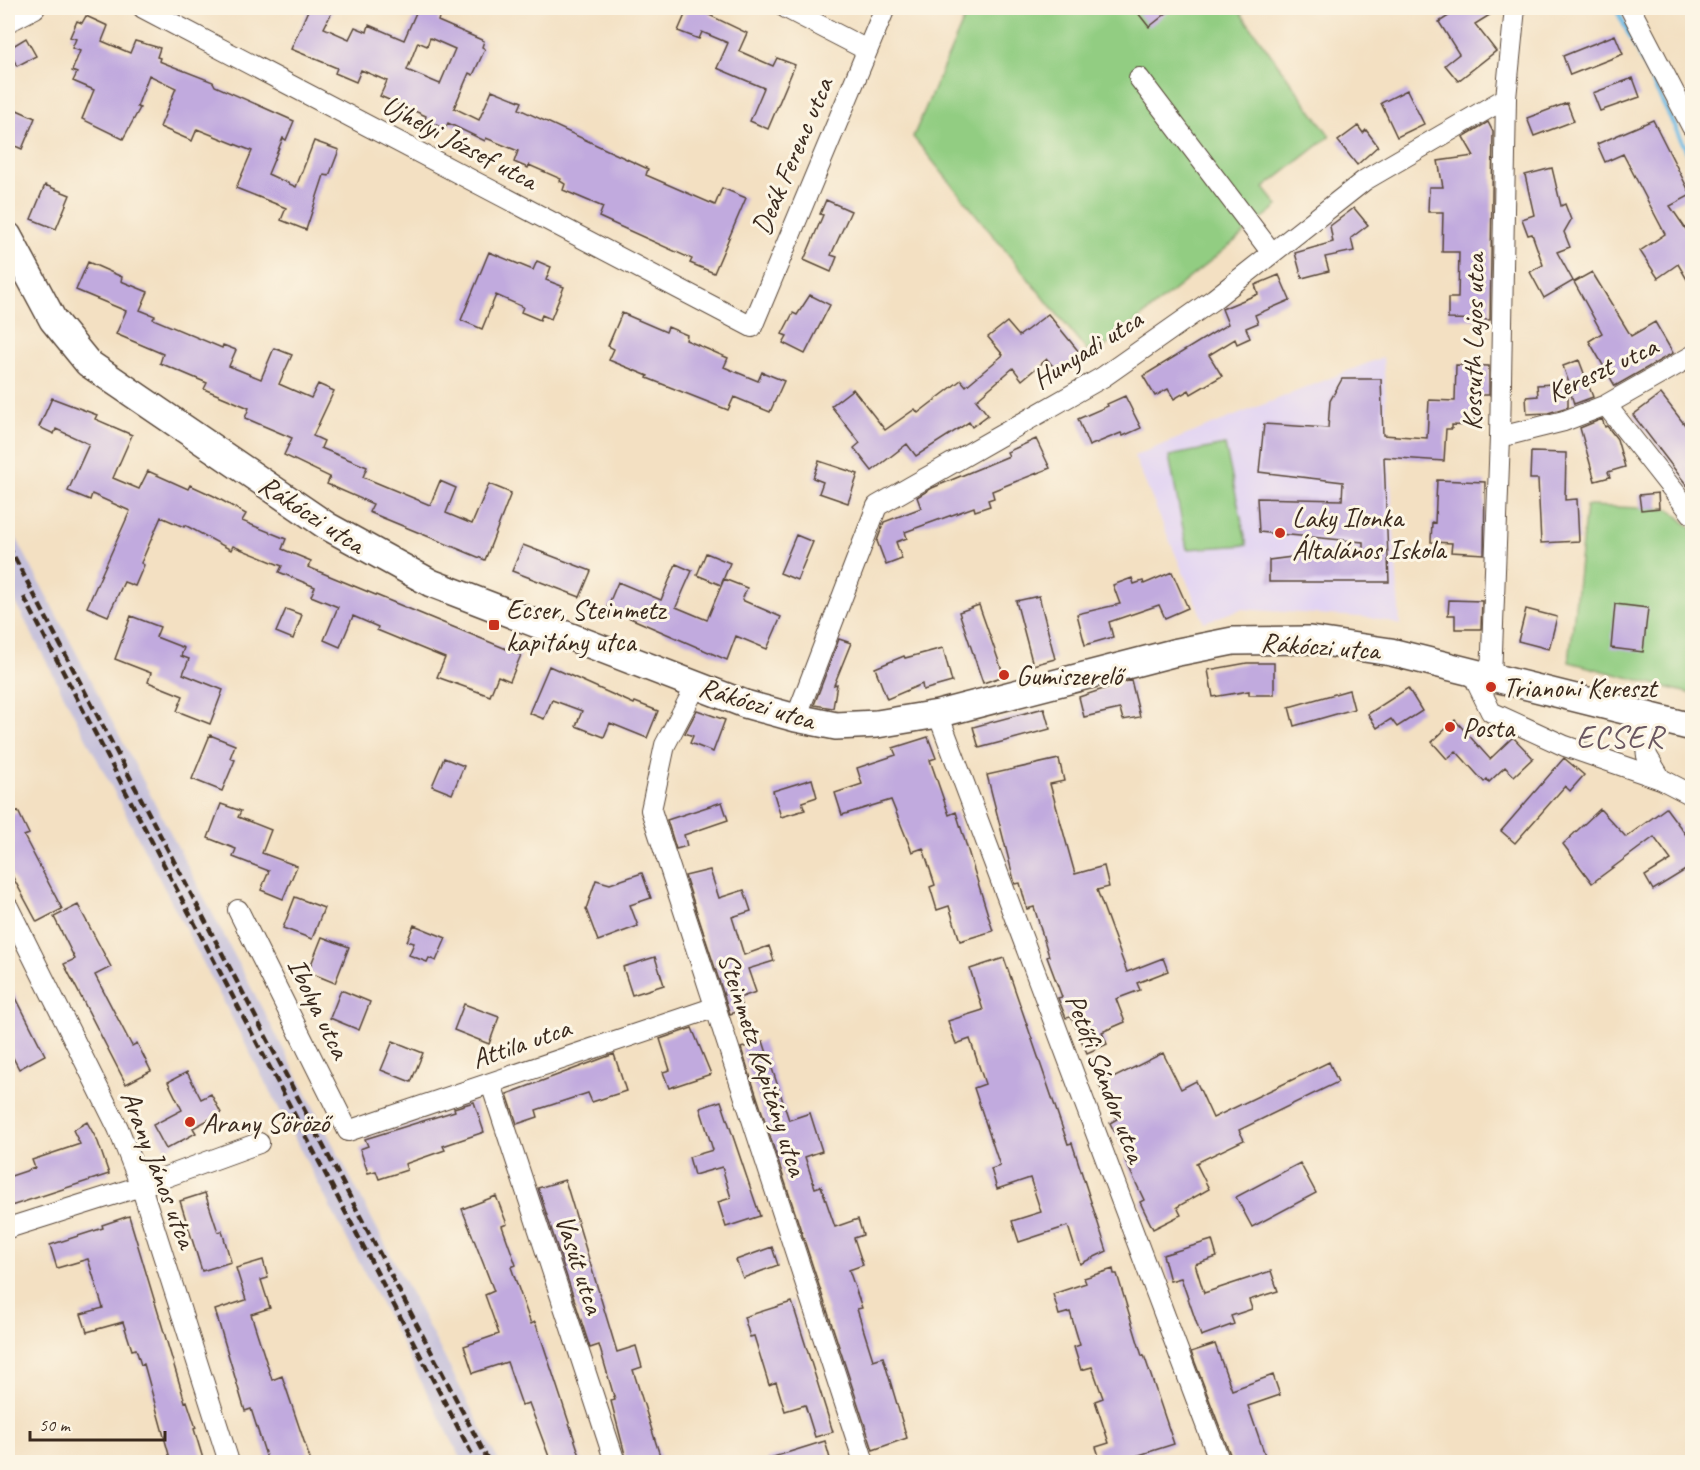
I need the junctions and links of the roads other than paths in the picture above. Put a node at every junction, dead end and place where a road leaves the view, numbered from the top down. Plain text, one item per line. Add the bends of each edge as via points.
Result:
1 (35, 8) edge
2 (143, 8) edge
3 (786, 8) edge
4 (885, 8) edge
5 (1515, 8) edge
6 (1630, 8) edge
7 (8, 22) edge
8 (867, 50) junction
9 (1140, 78) dead end
10 (1506, 98) junction
11 (1692, 127) edge
12 (8, 236) edge
13 (1272, 254) junction
14 (752, 327) joint
15 (1692, 356) edge
16 (1606, 405) junction
17 (1500, 437) junction
18 (1692, 514) edge
19 (1482, 676) junction
20 (696, 686) junction
21 (938, 714) junction
22 (1642, 716) junction
23 (796, 718) junction
24 (1692, 728) edge
25 (1661, 779) junction
26 (1692, 795) edge
27 (8, 907) edge
28 (238, 910) dead end
29 (713, 1008) junction
30 (491, 1083) junction
31 (348, 1131) joint
32 (259, 1143) dead end
33 (141, 1186) junction
34 (8, 1228) edge
35 (229, 1462) edge
36 (615, 1462) edge
37 (864, 1462) edge
38 (1220, 1462) edge

1 - 7 street
2 - 14 street, Ujhelyi József utca
3 - 8 street
4 - 8 street, Deák Ferenc utca
5 - 10 street, Kossuth Lajos utca
6 - 11 street
8 - 14 street, Deák Ferenc utca
9 - 13 street
10 - 13 street, Hunyadi utca via 1365,180
10 - 17 street, Kossuth Lajos utca
12 - 20 main road, Rákóczi utca via 53,320 88,363 327,526 431,583
13 - 23 street, Hunyadi utca via 1103,377 878,506
15 - 16 street, Kereszt utca
16 - 17 street, Kereszt utca via 1564,422
16 - 18 street
17 - 19 street, Kossuth Lajos utca
19 - 21 main road, Rákóczi utca via 1344,644 1310,640 1233,641
19 - 22 main road, Rákóczi utca
19 - 25 street via 1491,712 1564,746
20 - 23 main road, Rákóczi utca
20 - 29 street, Steinmetz Kapitány utca via 665,745 651,810
21 - 23 main road, Rákóczi utca via 857,726
21 - 38 street, Petőfi Sándor utca
22 - 24 main road, Rákóczi utca
22 - 25 street via 1647,756
25 - 26 street
27 - 33 street, Arany János utca via 118,1128
28 - 31 street, Ibolya utca
29 - 30 street, Attila utca
29 - 37 street, Steinmetz Kapitány utca
30 - 31 street, Attila utca
30 - 36 street, Vasút utca
32 - 33 street
33 - 34 street
33 - 35 street, Arany János utca

